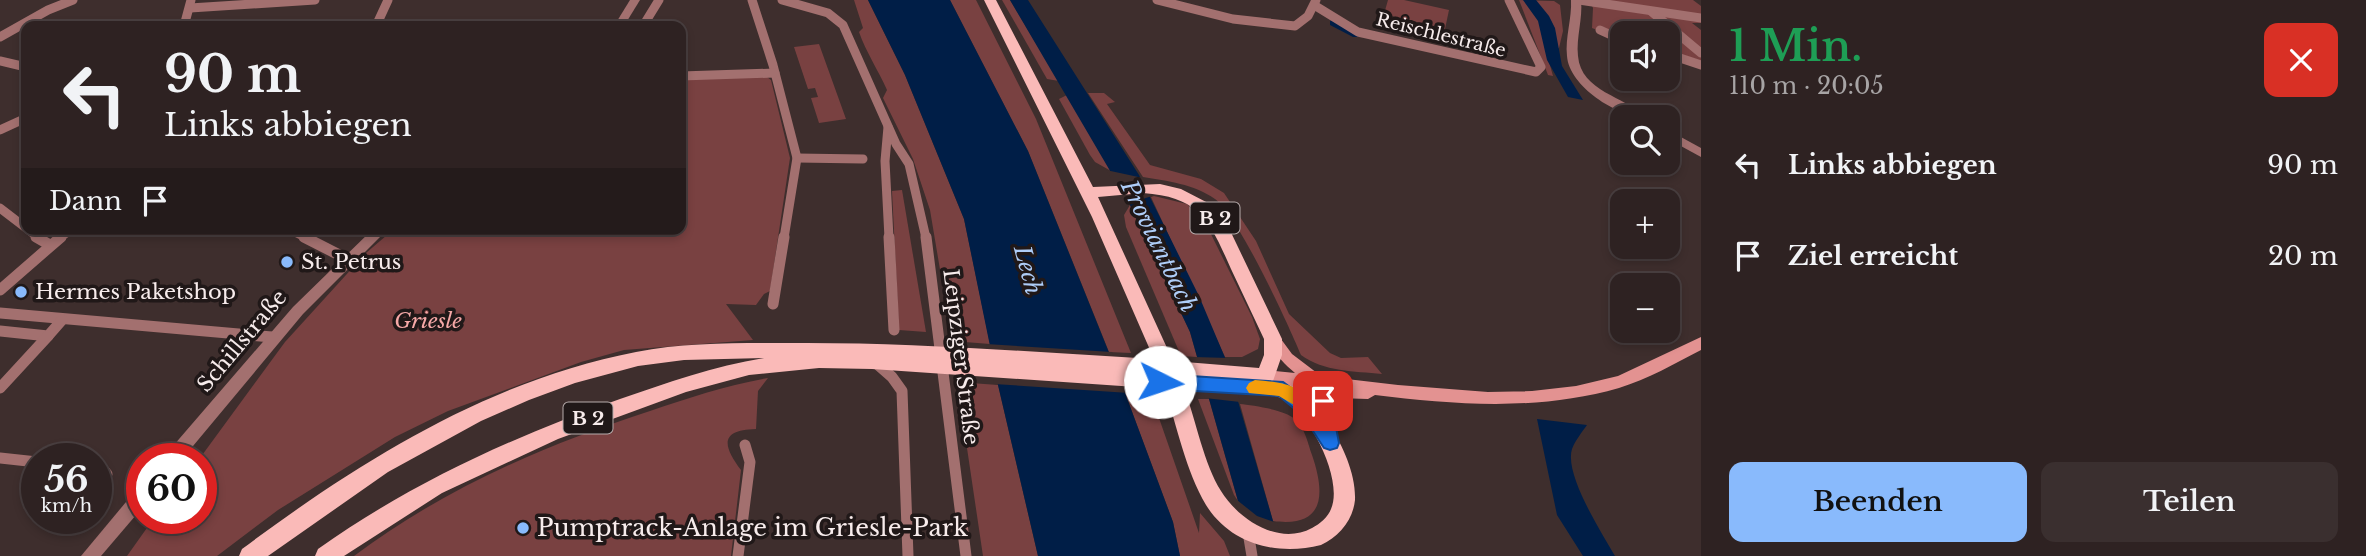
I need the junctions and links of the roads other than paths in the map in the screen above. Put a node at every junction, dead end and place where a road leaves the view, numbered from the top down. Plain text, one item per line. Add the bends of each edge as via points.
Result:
1 (73, 0) edge
2 (315, 0) edge
3 (388, 0) edge
4 (635, 0) edge
5 (659, 0) edge
6 (752, 0) edge
7 (782, 0) edge
8 (990, 0) edge
9 (1157, 0) edge
10 (1509, 0) edge
11 (1578, 0) edge
12 (60, 2) edge
13 (190, 4) edge
14 (1314, 4) edge
15 (1649, 10) junction
16 (1701, 18) edge
17 (27, 21) edge
18 (185, 21) edge
19 (378, 21) edge
20 (622, 21) edge
21 (646, 21) edge
22 (21, 25) edge
23 (1600, 30) dead end
24 (1610, 35) edge
25 (0, 37) edge
26 (1701, 53) edge
27 (1680, 58) edge
28 (0, 61) edge
29 (1701, 65) edge
30 (21, 66) edge
31 (775, 73) junction
32 (686, 76) edge
33 (1619, 105) edge
34 (21, 120) edge
35 (889, 124) junction
36 (0, 130) edge
37 (1680, 141) edge
38 (1701, 153) edge
39 (797, 158) junction
40 (863, 159) dead end
41 (885, 160) junction
42 (908, 164) junction
43 (1090, 193) junction
44 (0, 208) edge
45 (21, 226) edge
46 (34, 235) edge
47 (64, 235) edge
48 (300, 235) edge
49 (375, 235) edge
50 (50, 245) junction
51 (347, 260) junction
52 (0, 290) edge
53 (773, 304) dead end
54 (0, 313) edge
55 (62, 320) junction
56 (894, 330) dead end
57 (0, 331) edge
58 (48, 336) junction
59 (272, 337) junction
60 (1273, 339) junction
61 (1701, 343) edge
62 (878, 357) junction
63 (1266, 376) junction
64 (1235, 380) junction
65 (1316, 381) junction
66 (0, 388) edge
67 (1283, 390) junction
68 (1401, 392) junction
69 (1332, 393) junction
70 (185, 443) edge
71 (1330, 443) junction
72 (745, 444) dead end
73 (0, 458) edge
74 (21, 460) edge
75 (126, 515) edge
76 (1248, 532) junction
77 (96, 553) edge
78 (250, 556) edge
79 (326, 556) edge
80 (738, 556) edge
81 (908, 556) edge
82 (966, 556) edge
83 (1252, 556) edge

1 - 12 street
2 - 13 street
3 - 19 street
4 - 20 street
5 - 21 street
6 - 31 street
7 - 35 street, Leipziger Straße via 839,20
8 - 43 main road
9 - 14 street, Reischlestraße via 1295,26
10 - 14 street, Reischlestraße via 1541,67 1536,72 1358,32
11 - 15 street
11 - 33 street via 1572,56 1578,72
12 - 17 street
13 - 18 street
15 - 16 street
15 - 26 street
22 - 25 street
23 - 24 street
27 - 29 street
28 - 30 street
31 - 32 street
31 - 39 street
34 - 36 street
35 - 41 street
35 - 42 street, Leipziger Straße
37 - 38 street
39 - 40 street
39 - 53 street
41 - 42 street
41 - 56 street
42 - 82 street, Leipziger Straße via 930,260
43 - 60 main road, B 2 via 1147,188 1175,191 1207,208 1224,233
43 - 76 main road via 1162,354 1211,495
44 - 45 street
46 - 50 street
47 - 50 street
48 - 51 street
49 - 51 street, Schillstraße
50 - 52 street
51 - 59 street, Schillstraße
54 - 55 street
55 - 58 street
55 - 59 street
57 - 58 street
58 - 66 street
59 - 70 street, Schillstraße
60 - 63 main road
60 - 65 main road via 1287,358
61 - 68 main road via 1619,382 1580,390 1504,397
62 - 64 main road, B 2
62 - 78 main road, B 2 via 678,353 582,373 479,414 403,451 300,517
62 - 79 main road, B 2 via 792,362 727,372 556,429 436,485
62 - 81 street via 902,391
63 - 64 main road, B 2
63 - 65 main road
64 - 67 main road, B 2
65 - 68 main road
67 - 69 main road
67 - 71 main road via 1310,411
68 - 69 main road
69 - 71 main road via 1323,401
71 - 76 main road via 1345,494 1339,517 1321,535 1299,543 1271,542
72 - 80 street via 750,462
73 - 74 street
75 - 77 street
76 - 83 street

